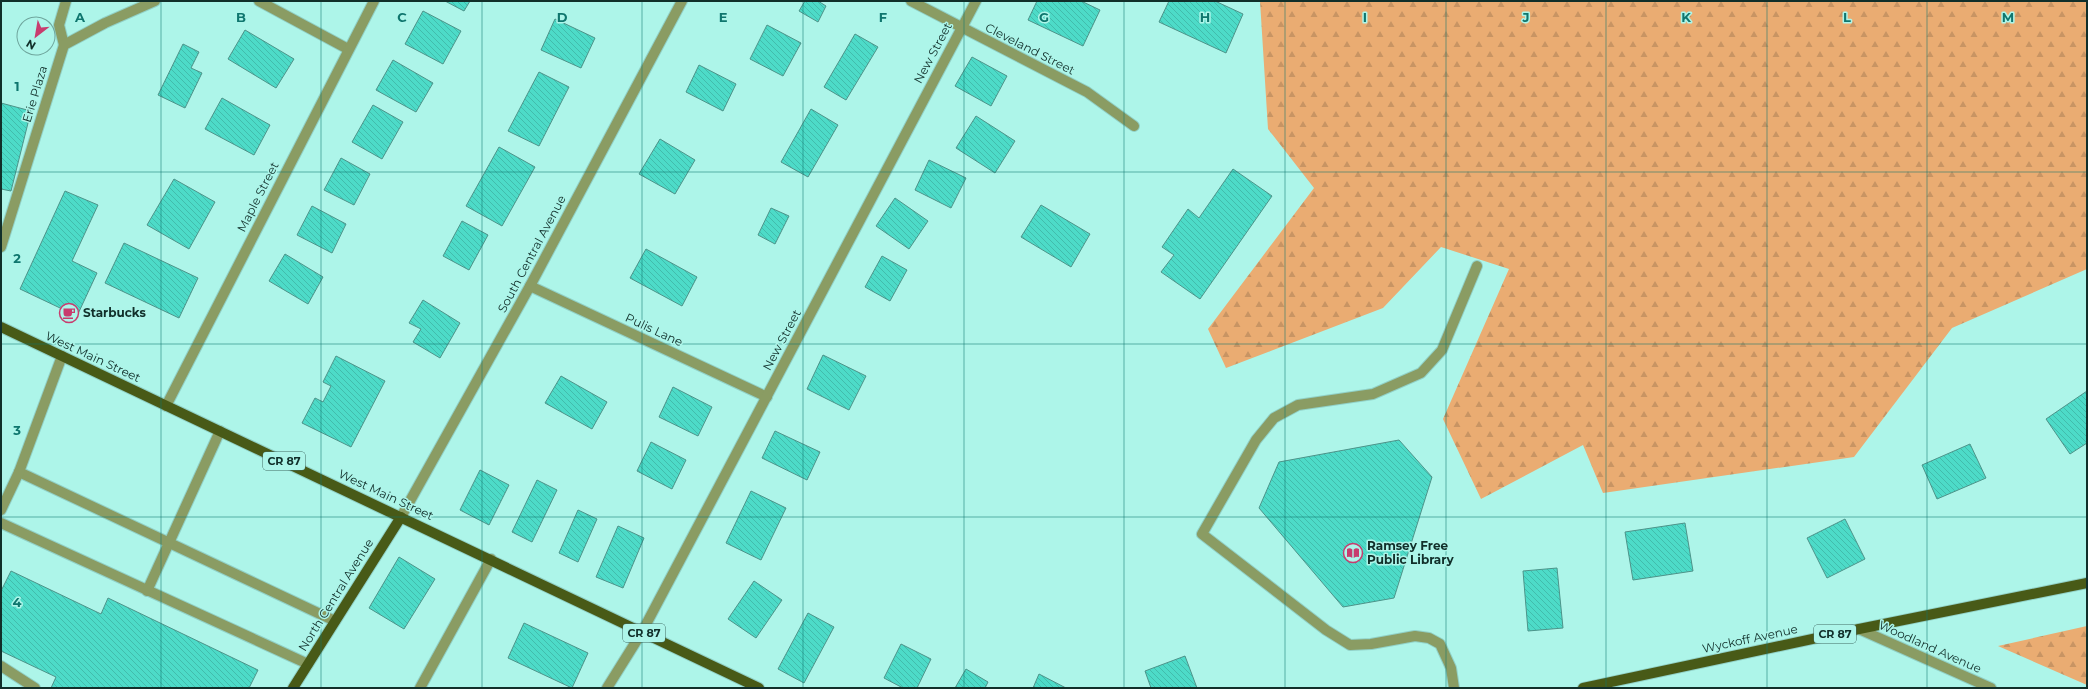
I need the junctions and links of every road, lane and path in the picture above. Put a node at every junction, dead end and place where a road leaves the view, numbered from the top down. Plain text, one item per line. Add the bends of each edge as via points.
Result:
1 (66, 1) edge
2 (155, 1) edge
3 (259, 1) edge
4 (374, 1) edge
5 (682, 1) edge
6 (911, 1) edge
7 (976, 1) edge
8 (961, 28) junction
9 (64, 45) junction
10 (348, 49) junction
11 (1134, 126) dead end
12 (1, 247) edge
13 (1477, 266) dead end
14 (530, 286) junction
15 (1, 327) edge
16 (62, 356) junction
17 (767, 397) junction
18 (166, 406) junction
19 (220, 431) junction
20 (19, 472) junction
21 (1, 510) edge
22 (401, 517) junction
23 (1, 523) edge
24 (168, 543) junction
25 (491, 559) junction
26 (2087, 584) edge
27 (147, 591) junction
28 (335, 621) junction
29 (1859, 629) junction
30 (642, 632) junction
31 (308, 664) junction
32 (1, 666) edge
33 (35, 688) edge
34 (293, 688) edge
35 (420, 688) edge
36 (607, 688) edge
37 (759, 688) edge
38 (1454, 688) edge
39 (1583, 688) edge
40 (1992, 688) edge

1 - 9 street via 59,25
2 - 9 street
3 - 10 street
4 - 10 street, Maple Street
5 - 14 street, South Central Avenue
6 - 8 street, Cleveland Street
7 - 8 street, New Street
8 - 11 street, Cleveland Street via 1086,92
8 - 17 street, New Street
9 - 12 street, Erie Plaza
10 - 18 street, Maple Street
13 - 38 street via 1442,350 1421,373 1373,394 1298,405 1274,418 1256,440 1202,534 1326,630 1350,645 1415,636 1429,638 1440,644 1451,668
14 - 17 street, Pulis Lane
14 - 22 street, South Central Avenue
15 - 16 main road, West Main Street / CR 87
16 - 18 main road, West Main Street / CR 87
16 - 20 street
17 - 30 street, New Street
18 - 19 main road, West Main Street / CR 87
19 - 22 main road, West Main Street / CR 87
19 - 24 street
20 - 21 street
20 - 24 street
22 - 25 main road, West Main Street / CR 87
22 - 28 main road, North Central Avenue
23 - 27 street
24 - 27 street
24 - 28 street
25 - 30 main road, West Main Street / CR 87
25 - 35 street
26 - 29 main road, Wyckoff Avenue / CR 87
27 - 31 street
28 - 31 main road, North Central Avenue
29 - 39 main road, Wyckoff Avenue / CR 87
29 - 40 street, Woodland Avenue
30 - 36 street, New Street
30 - 37 main road, West Main Street / CR 87
31 - 34 main road, North Central Avenue
32 - 33 street

